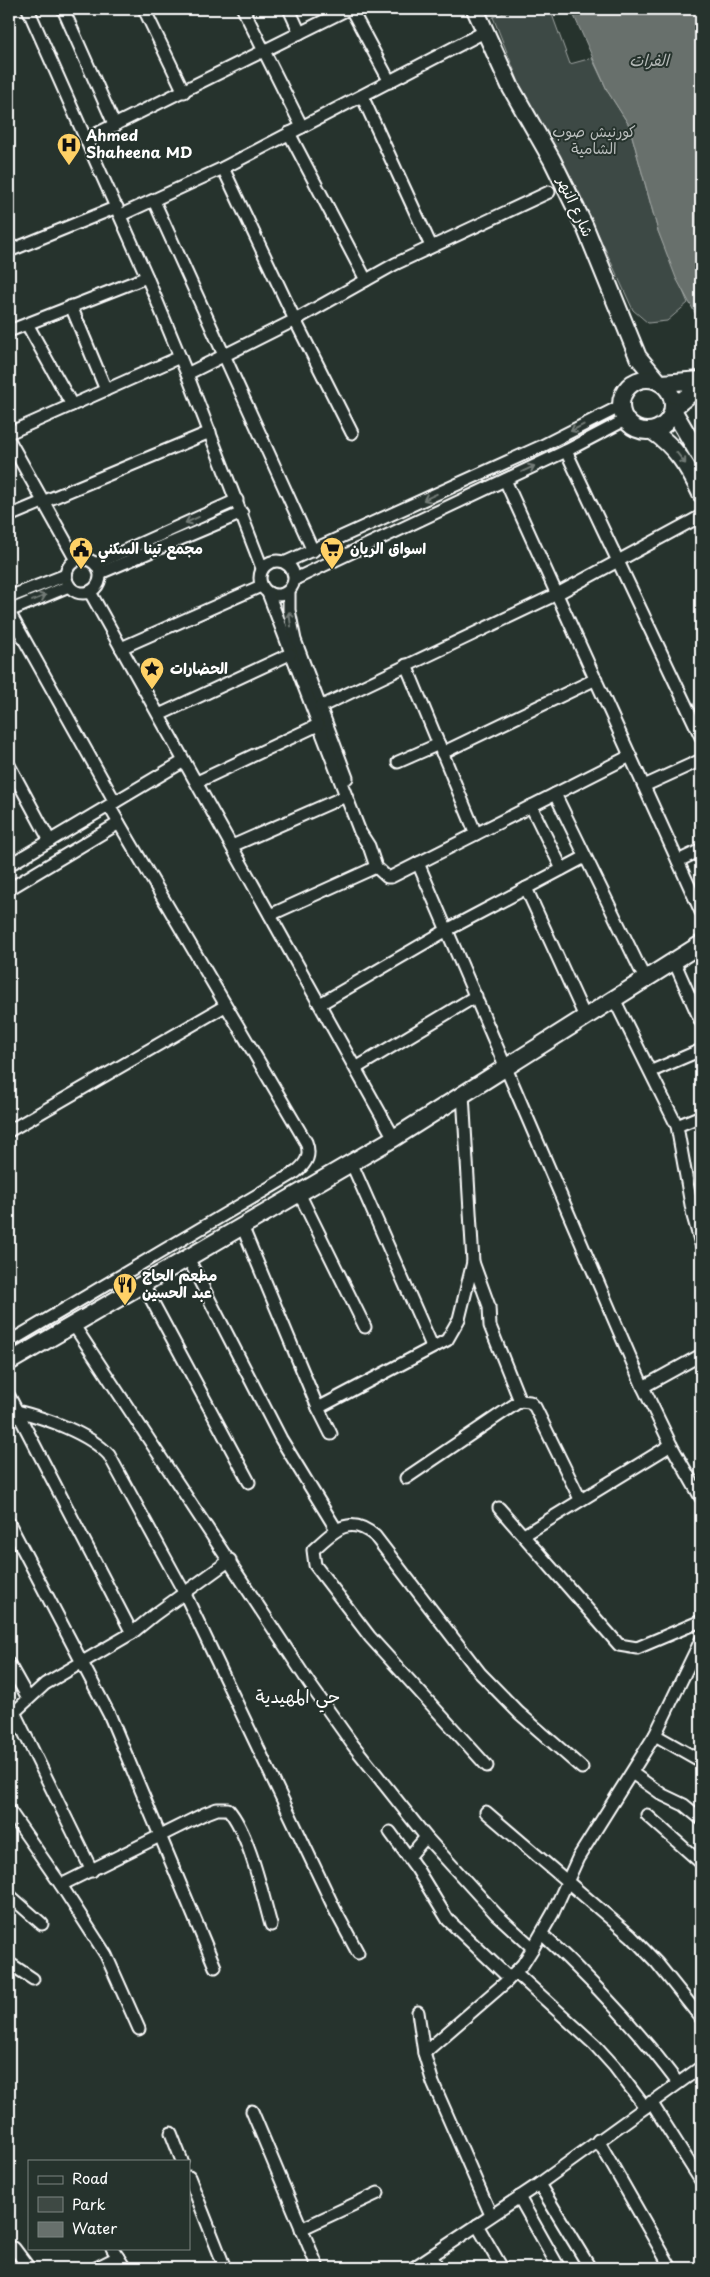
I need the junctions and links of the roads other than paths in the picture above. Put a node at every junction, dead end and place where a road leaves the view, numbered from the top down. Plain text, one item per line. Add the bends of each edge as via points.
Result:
1 (28, 9) edge
2 (63, 9) edge
3 (144, 9) edge
4 (243, 9) edge
5 (289, 9) edge
6 (349, 9) edge
7 (475, 9) edge
8 (486, 31) junction
9 (300, 33) junction
10 (263, 51) junction
11 (390, 82) junction
12 (184, 92) junction
13 (362, 96) junction
14 (116, 126) junction
15 (302, 127) junction
16 (289, 133) junction
17 (86, 139) junction
18 (223, 168) junction
19 (549, 192) dead end
20 (154, 201) junction
21 (119, 211) junction
22 (431, 246) junction
23 (9, 251) edge
24 (147, 277) junction
25 (366, 280) junction
26 (71, 306) junction
27 (295, 320) junction
28 (26, 324) junction
29 (9, 331) edge
30 (224, 356) junction
31 (638, 356) junction
32 (180, 357) junction
33 (187, 374) junction
34 (701, 380) edge
35 (660, 382) junction
36 (701, 385) edge
37 (627, 387) junction
38 (106, 390) junction
39 (72, 405) junction
40 (673, 409) junction
41 (623, 413) junction
42 (652, 431) junction
43 (210, 432) junction
44 (9, 433) edge
45 (352, 433) dead end
46 (9, 440) edge
47 (566, 451) junction
48 (701, 458) edge
49 (505, 480) junction
50 (701, 494) edge
51 (237, 500) junction
52 (42, 501) junction
53 (242, 513) junction
54 (9, 516) edge
55 (701, 516) edge
56 (313, 551) junction
57 (76, 560) junction
58 (618, 561) junction
59 (286, 562) junction
60 (98, 568) junction
61 (262, 568) junction
62 (67, 580) junction
63 (294, 580) junction
64 (265, 589) junction
65 (289, 591) junction
66 (90, 592) junction
67 (557, 594) junction
68 (9, 597) edge
69 (9, 611) edge
70 (122, 648) junction
71 (290, 654) junction
72 (406, 665) junction
73 (596, 679) junction
74 (320, 707) junction
75 (159, 715) junction
76 (318, 725) junction
77 (701, 737) edge
78 (441, 748) junction
79 (630, 756) junction
80 (701, 760) edge
81 (184, 761) junction
82 (398, 762) dead end
83 (9, 765) edge
84 (196, 782) junction
85 (644, 786) junction
86 (556, 794) junction
87 (346, 796) junction
88 (112, 804) junction
89 (531, 806) junction
90 (119, 823) junction
91 (476, 834) junction
92 (50, 841) junction
93 (232, 846) junction
94 (369, 846) junction
95 (701, 850) edge
96 (585, 856) junction
97 (678, 861) junction
98 (418, 863) junction
99 (9, 865) edge
100 (376, 867) junction
101 (562, 869) junction
102 (526, 888) junction
103 (9, 889) edge
104 (701, 912) edge
105 (270, 915) junction
106 (447, 930) junction
107 (701, 944) edge
108 (674, 961) junction
109 (645, 979) junction
110 (476, 996) junction
111 (614, 999) junction
112 (320, 1004) junction
113 (225, 1006) junction
114 (586, 1017) junction
115 (701, 1022) edge
116 (701, 1050) edge
117 (356, 1068) junction
118 (507, 1068) junction
119 (652, 1071) junction
120 (463, 1094) junction
121 (701, 1116) edge
122 (677, 1126) junction
123 (9, 1131) edge
124 (394, 1138) junction
125 (351, 1162) junction
126 (299, 1193) junction
127 (256, 1196) junction
128 (265, 1212) junction
129 (242, 1226) junction
130 (701, 1244) edge
131 (188, 1258) junction
132 (473, 1262) junction
133 (143, 1284) junction
134 (73, 1324) junction
135 (365, 1327) dead end
136 (9, 1342) edge
137 (432, 1346) junction
138 (701, 1355) edge
139 (9, 1362) edge
140 (643, 1386) junction
141 (9, 1396) edge
142 (520, 1400) junction
143 (318, 1408) junction
144 (17, 1411) junction
145 (331, 1434) dead end
146 (671, 1445) junction
147 (406, 1478) dead end
148 (249, 1482) dead end
149 (701, 1498) edge
150 (580, 1499) junction
151 (499, 1508) dead end
152 (9, 1523) edge
153 (336, 1529) junction
154 (524, 1535) junction
155 (230, 1560) junction
156 (184, 1592) junction
157 (701, 1621) edge
158 (132, 1633) junction
159 (701, 1640) edge
160 (82, 1662) junction
161 (9, 1664) edge
162 (28, 1698) junction
163 (11, 1714) edge
164 (655, 1735) junction
165 (701, 1761) edge
166 (487, 1766) dead end
167 (582, 1768) dead end
168 (632, 1773) junction
169 (9, 1810) edge
170 (486, 1812) dead end
171 (647, 1815) dead end
172 (701, 1820) edge
173 (390, 1832) dead end
174 (160, 1834) junction
175 (426, 1837) junction
176 (409, 1857) junction
177 (701, 1863) edge
178 (92, 1871) junction
179 (567, 1881) junction
180 (61, 1885) junction
181 (9, 1895) edge
182 (42, 1924) dead end
183 (271, 1925) dead end
184 (542, 1934) junction
185 (534, 1948) junction
186 (358, 1953) dead end
187 (9, 1963) edge
188 (215, 1967) dead end
189 (512, 1975) junction
190 (33, 1979) dead end
191 (418, 2012) dead end
192 (701, 2018) edge
193 (138, 2029) dead end
194 (424, 2052) junction
195 (701, 2068) edge
196 (678, 2083) junction
197 (648, 2104) junction
198 (252, 2111) dead end
199 (171, 2133) dead end
200 (598, 2140) junction
201 (182, 2160) edge
202 (190, 2180) edge
203 (701, 2181) edge
204 (539, 2184) junction
205 (378, 2193) dead end
206 (519, 2197) junction
207 (491, 2215) junction
208 (477, 2225) junction
209 (302, 2229) junction
210 (14, 2248) dead end
211 (115, 2253) edge
212 (432, 2257) junction
213 (28, 2268) edge
214 (96, 2268) edge
215 (125, 2268) edge
216 (225, 2268) edge
217 (318, 2268) edge
218 (413, 2268) edge
219 (438, 2268) edge
220 (502, 2268) edge
221 (559, 2268) edge
222 (590, 2268) edge
223 (671, 2268) edge

1 - 17 street
2 - 14 street
3 - 12 street
4 - 10 street
5 - 9 street
6 - 9 street
6 - 11 street
7 - 8 street, شارع النهر
8 - 11 street
8 - 31 street, شارع النهر via 508,82 552,160 585,228
9 - 10 street
10 - 12 street
10 - 15 street
11 - 13 street
12 - 14 street
13 - 15 street
13 - 22 street
14 - 17 street
15 - 16 street
16 - 18 street
16 - 25 street
17 - 21 street
18 - 20 street
18 - 27 street
19 - 22 street
20 - 21 street
20 - 30 street
21 - 23 street
21 - 24 street
22 - 25 street
24 - 26 street
24 - 32 street
25 - 27 street
26 - 28 street
26 - 38 street
27 - 30 street
27 - 45 street
28 - 29 street
28 - 39 street
30 - 33 street
30 - 56 street
31 - 35 street, شارع النهر
31 - 37 street
32 - 33 street
32 - 38 street
33 - 43 street
34 - 35 street
35 - 37 street via 642,379
35 - 40 street via 671,394
36 - 40 street
37 - 41 street via 622,396
38 - 39 street
39 - 44 street
40 - 42 street via 664,425
40 - 48 street
41 - 42 street via 637,429
41 - 47 street
41 -> 56 street via 542,446
42 -> 50 street via 680,456
43 - 51 street
43 - 52 street
46 - 52 street
49 -> 47 street
47 - 58 street
49 - 63 street
49 - 67 street
51 - 53 street
51 -> 60 street
52 - 54 street
52 - 57 street
53 - 60 street
53 - 61 street
55 - 58 street
56 - 59 street
57 - 60 street via 86,559
57 - 62 street via 67,569
58 - 67 street
58 - 77 street
59 - 61 street via 274,561
59 - 63 street via 292,568
60 - 66 street via 98,584
61 - 64 street via 260,577
62 - 66 street via 79,592
62 - 68 street
69 -> 62 street
63 - 65 street
64 - 65 street via 278,596
64 - 70 street
64 - 71 street
74 -> 65 street via 293,635
66 - 70 street
67 - 72 street
67 - 73 street
69 - 88 street
70 - 75 street
71 - 75 street
71 - 76 street
72 - 74 street
72 - 78 street
73 - 78 street
73 - 79 street
74 - 94 street via 366,829
75 - 81 street
76 - 84 street
76 - 87 street
78 - 82 street
78 - 91 street
79 - 85 street
79 - 86 street
80 - 85 street
81 - 84 street
81 - 88 street
83 - 92 street
84 - 93 street
85 - 97 street
86 - 89 street
86 - 96 street
87 - 93 street
87 - 94 street
88 - 90 street
88 - 92 street
89 - 91 street
89 - 101 street
90 - 103 street
90 - 113 street
91 - 98 street
92 - 99 street
93 - 105 street
94 - 100 street
95 - 97 street
96 - 101 street
96 - 109 street
97 - 104 street
98 - 100 street via 391,876 382,875
98 - 106 street
100 - 105 street
101 - 102 street
102 - 106 street
102 - 114 street
105 - 112 street
106 - 110 street
106 - 112 street
107 - 108 street
108 - 109 street
108 - 115 street
109 - 111 street
110 - 117 street
110 - 118 street
111 - 114 street
111 - 119 street
112 - 117 street
113 - 123 street
113 - 127 street via 309,1148 301,1168
114 - 118 street
116 - 119 street
117 - 124 street
118 - 120 street
118 - 140 street
119 - 122 street
120 - 124 street
120 - 132 street
121 - 122 street
122 - 130 street via 692,1216
124 - 125 street
125 - 126 street
125 - 137 street
126 - 128 street
126 - 135 street
127 - 128 street
127 - 136 street
128 - 129 street
129 - 131 street
129 - 143 street
131 - 133 street
131 - 153 street via 281,1439
132 - 137 street via 458,1319 447,1340
132 - 142 street via 489,1306 490,1326
133 - 134 street
133 - 148 street
134 - 139 street
134 - 155 street
137 - 143 street
138 - 140 street
140 - 146 street
141 - 144 street
142 - 147 street
142 - 150 street via 535,1407
143 - 145 street
144 - 156 street via 42,1417 94,1441 109,1455
144 - 158 street
146 - 149 street
146 - 150 street
150 - 154 street
151 - 154 street
152 - 160 street
153 - 166 street via 313,1550 315,1565 370,1637
153 - 167 street via 360,1526 376,1536 480,1673 519,1713
154 - 157 street via 619,1645 637,1648
155 - 156 street
155 - 175 street via 347,1738
156 - 158 street
156 - 186 street
158 - 160 street
159 - 164 street
160 - 162 street
160 - 174 street via 110,1716
161 - 162 street
162 - 163 street
163 - 178 street
164 - 165 street
164 - 168 street
168 - 172 street via 684,1805
168 - 179 street
169 - 180 street
170 - 179 street
171 - 177 street
173 - 176 street
174 - 178 street
174 - 183 street via 217,1809 228,1808 235,1816 256,1868
174 - 188 street
175 - 176 street
175 - 185 street via 496,1914
176 - 189 street via 448,1920
178 - 180 street
179 - 184 street
179 - 192 street via 644,1950
180 - 193 street via 106,1955
181 - 182 street
184 - 185 street
184 - 196 street via 624,2015
185 - 189 street
187 - 190 street
189 - 194 street
189 - 197 street via 595,2045
191 - 194 street
194 - 207 street via 433,2083
195 - 196 street
196 - 197 street
197 - 200 street
197 - 203 street
198 - 209 street
199 - 201 street
200 - 204 street
200 - 223 street
202 - 216 street
204 - 206 street
204 - 222 street
205 - 209 street
206 - 207 street
206 - 221 street
207 - 208 street
208 - 212 street
208 - 220 street
209 - 217 street
210 - 213 street
211 - 214 street
211 - 215 street
212 - 218 street
212 - 219 street

